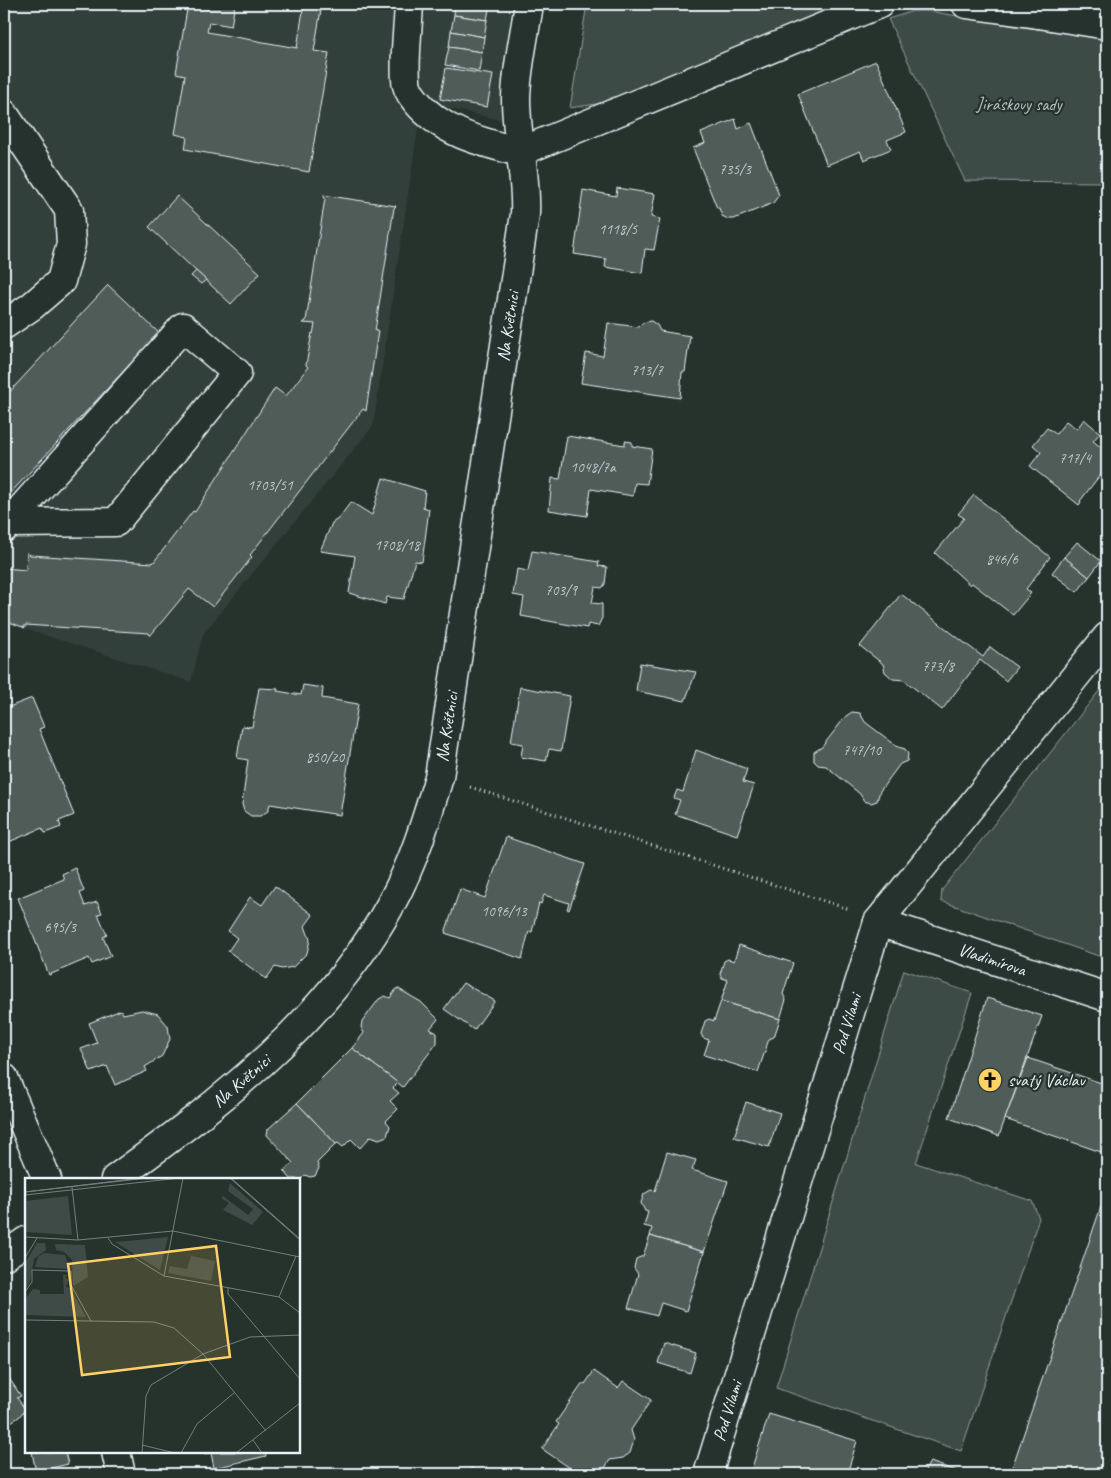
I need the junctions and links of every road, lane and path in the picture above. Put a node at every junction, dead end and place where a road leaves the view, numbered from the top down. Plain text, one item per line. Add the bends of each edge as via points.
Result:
1 (409, 4) edge
2 (529, 4) edge
3 (879, 4) edge
4 (966, 4) edge
5 (1039, 9) edge
6 (1107, 25) edge
7 (4, 114) edge
8 (11, 141) edge
9 (520, 152) junction
10 (4, 325) edge
11 (6, 526) edge
12 (1107, 637) edge
13 (464, 785) dead end
14 (866, 916) junction
15 (1107, 997) edge
16 (4, 1078) edge
17 (47, 1178) edge
18 (116, 1178) edge
19 (25, 1242) edge
20 (4, 1256) edge
21 (116, 1453) edge
22 (121, 1474) edge
23 (708, 1474) edge

1 - 9 street via 406,82 413,98 444,127 472,139
2 - 9 street, Na Květnici via 516,98
3 - 9 street
4 - 5 street
5 - 6 street
7 - 8 street
8 - 10 street via 69,210 71,244 61,282
9 - 18 street, Na Květnici via 526,191 525,214 439,777 422,836 391,903 355,963 295,1033 199,1118
11 - 11 street via 116,522 237,373 183,327
12 - 14 street, Pod Vilami
13 - 14 path
14 - 15 street, Vladimírova
14 - 23 street, Pod Vilami
16 - 17 street
19 - 20 street
21 - 22 street

